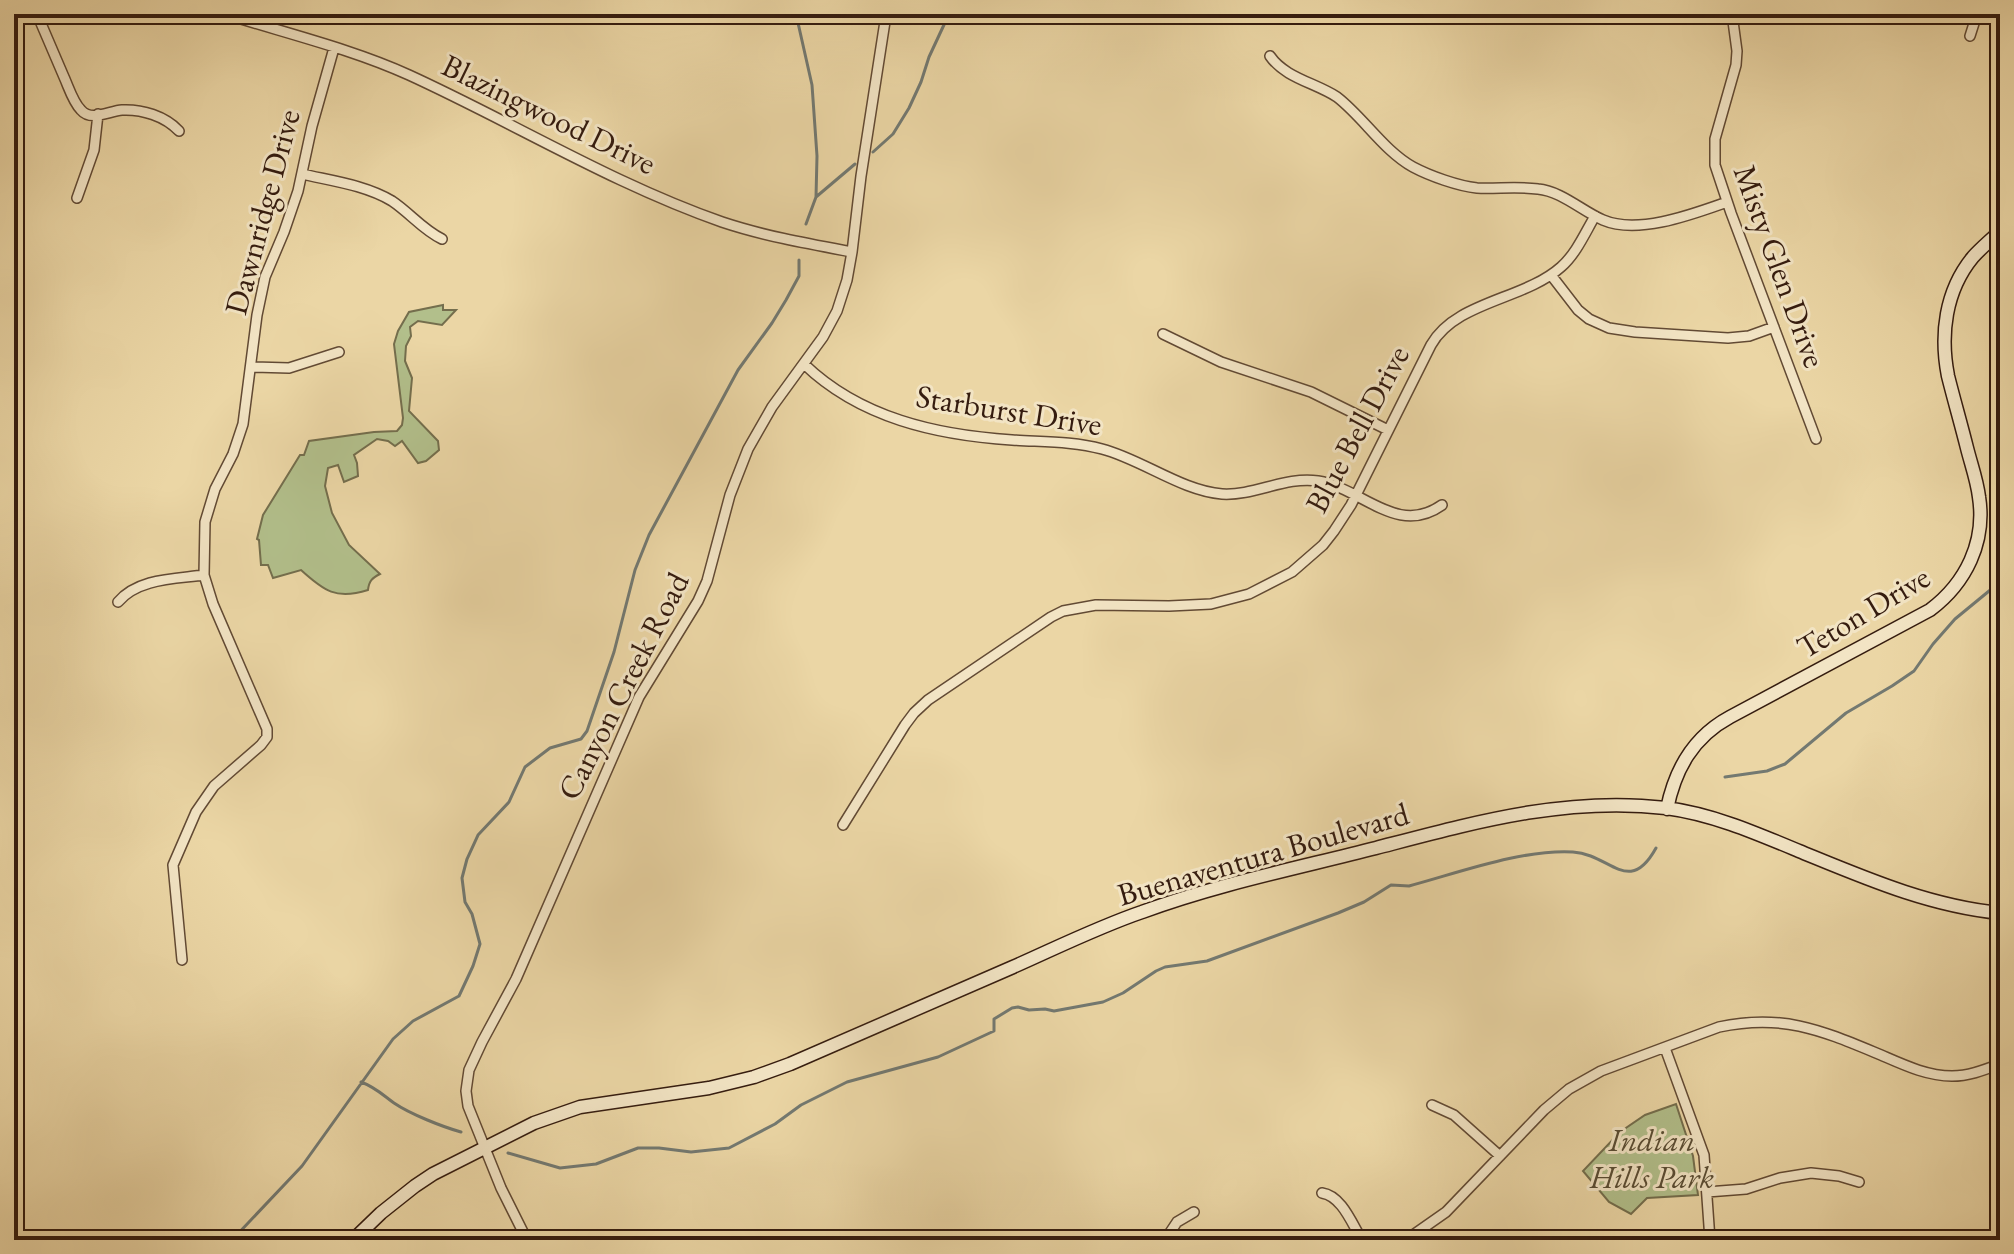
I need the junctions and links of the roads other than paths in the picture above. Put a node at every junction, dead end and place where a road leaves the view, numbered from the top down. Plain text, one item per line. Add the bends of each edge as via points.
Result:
1 (37, 14) edge
2 (225, 14) edge
3 (1732, 14) edge
4 (1977, 14) edge
5 (886, 15) edge
6 (1970, 36) dead end
7 (334, 48) junction
8 (1270, 56) dead end
9 (98, 114) junction
10 (179, 131) dead end
11 (302, 174) junction
12 (77, 198) dead end
13 (1727, 202) junction
14 (1595, 216) junction
15 (2000, 231) edge
16 (442, 239) dead end
17 (852, 252) junction
18 (1551, 275) junction
19 (1774, 327) junction
20 (1163, 334) dead end
21 (339, 352) dead end
22 (804, 364) junction
23 (251, 367) junction
24 (1388, 430) junction
25 (1816, 439) dead end
26 (1356, 496) junction
27 (1442, 505) dead end
28 (204, 575) junction
29 (118, 602) dead end
30 (1667, 809) junction
31 (843, 825) dead end
32 (2000, 913) edge
33 (182, 960) dead end
34 (1665, 1048) junction
35 (2000, 1064) edge
36 (1432, 1105) dead end
37 (486, 1147) junction
38 (1500, 1156) junction
39 (1859, 1182) dead end
40 (1707, 1192) junction
41 (1322, 1193) dead end
42 (1194, 1212) dead end
43 (353, 1240) edge
44 (527, 1240) edge
45 (1165, 1240) edge
46 (1362, 1240) edge
47 (1406, 1240) edge
48 (1710, 1240) edge

1 - 9 street via 79,109
2 - 7 street, Blazingwood Drive
3 - 13 street, Misty Glen Drive via 1736,65 1714,153
4 - 6 street
5 - 17 street, Canyon Creek Road
7 - 11 street, Dawnridge Drive
7 - 17 street, Blazingwood Drive via 409,75 683,207 740,228
8 - 14 street via 1285,71 1338,99 1413,167 1467,187 1545,190
9 - 10 street via 145,112
9 - 12 street via 94,150
11 - 16 street via 372,192
11 - 23 street, Dawnridge Drive via 265,277
13 - 14 street via 1641,225
13 - 19 street, Misty Glen Drive
14 - 18 street, Blue Bell Drive via 1571,256
15 - 30 main road, Teton Drive via 1963,272 1944,329 1948,376 1980,500 1972,560 1930,610 1709,731 1682,764
17 - 22 street, Canyon Creek Road via 837,311
18 - 19 street via 1583,315 1609,328 1728,338
18 - 24 street, Blue Bell Drive via 1442,330
19 - 25 street, Misty Glen Drive
20 - 24 street via 1221,362 1311,392
21 - 23 street via 289,368
22 - 26 street, Starburst Drive via 859,404 905,422 995,438 1086,445 1211,493 1242,494 1308,480
22 - 37 street, Canyon Creek Road via 748,449 698,601 639,697 516,979 471,1064 466,1095
23 - 28 street, Dawnridge Drive via 243,424 205,522
24 - 26 street, Blue Bell Drive
26 - 27 street, Starburst Drive via 1410,517
26 - 31 street, Blue Bell Drive via 1311,556 1249,594 1202,605 1086,606 1051,617 918,709
28 - 29 street via 134,588
28 - 33 street, Dawnridge Drive via 267,737 219,780 196,812 173,865
30 - 32 main road, Buenaventura Boulevard via 1728,823 1907,894
30 - 37 main road, Buenaventura Boulevard via 1582,806 1490,818 1170,902 754,1077 580,1107
34 - 35 street via 1719,1027 1774,1023 1820,1030 1932,1074 1964,1075
34 - 38 street via 1569,1089
34 - 40 street via 1704,1155
36 - 38 street via 1454,1115
37 - 43 main road, Buenaventura Boulevard via 415,1186
37 - 44 street, Canyon Creek Road
38 - 47 street via 1446,1212
39 - 40 street via 1811,1173 1746,1189
40 - 48 street
41 - 46 street via 1338,1201
42 - 45 street via 1177,1222

